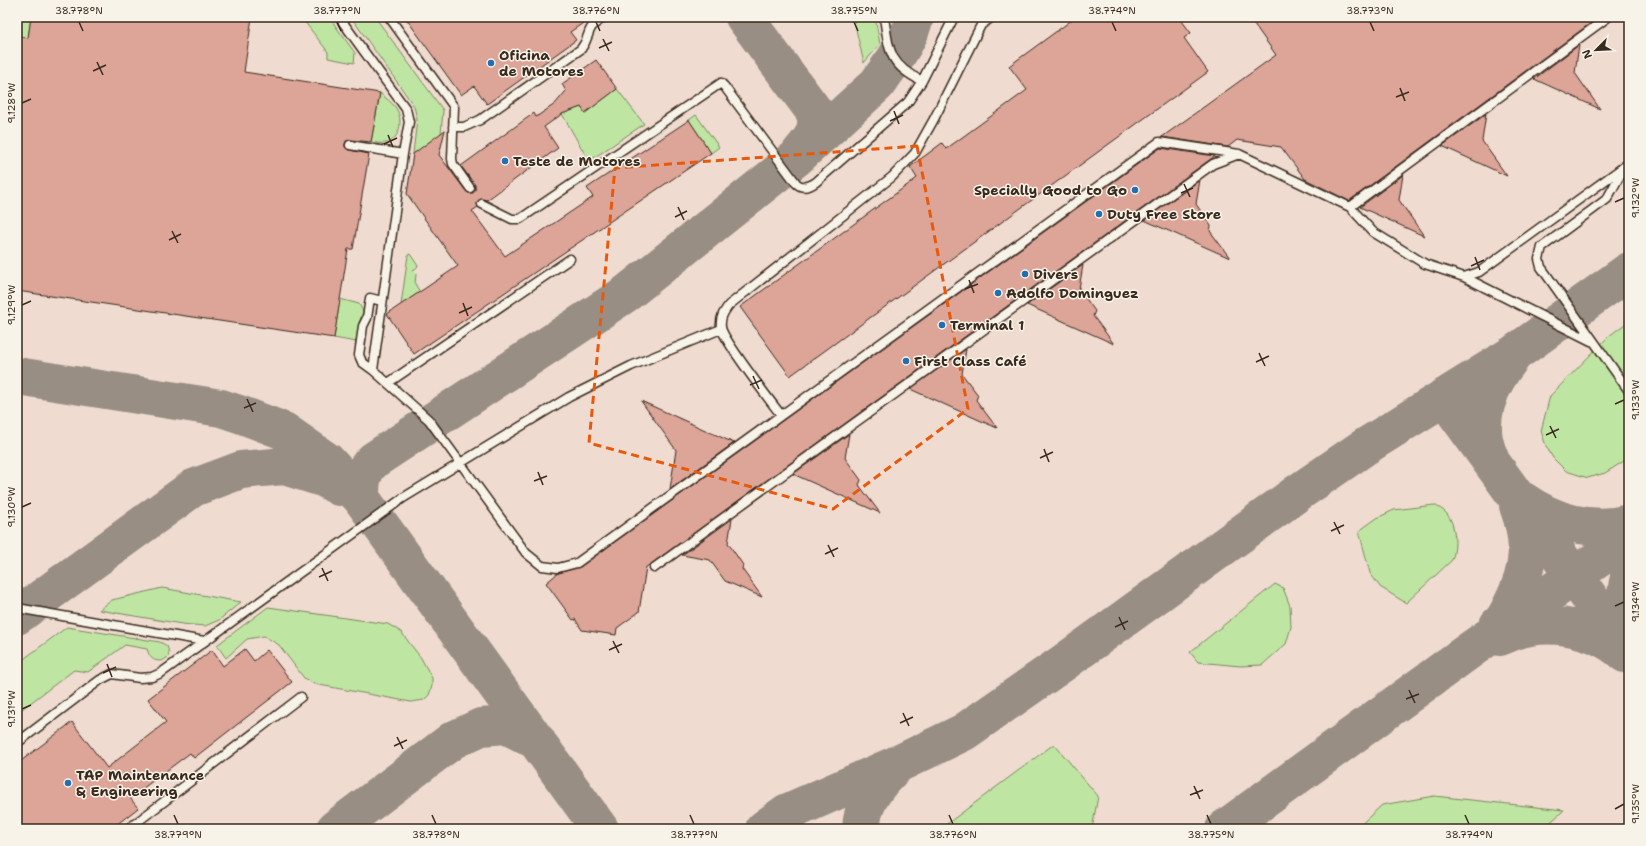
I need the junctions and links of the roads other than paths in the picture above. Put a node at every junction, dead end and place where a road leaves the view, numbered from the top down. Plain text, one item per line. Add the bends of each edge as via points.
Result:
1 (339, 17) edge
2 (389, 17) edge
3 (604, 17) edge
4 (884, 17) edge
5 (954, 17) edge
6 (992, 17) edge
7 (1608, 17) edge
8 (983, 21) edge
9 (922, 81) junction
10 (453, 126) junction
11 (350, 145) dead end
12 (403, 154) junction
13 (1239, 154) junction
14 (1627, 164) edge
15 (470, 188) dead end
16 (482, 204) dead end
17 (1350, 207) junction
18 (570, 259) dead end
19 (1464, 277) junction
20 (382, 300) junction
21 (721, 329) junction
22 (1593, 342) junction
23 (373, 370) junction
24 (388, 383) junction
25 (1629, 391) edge
26 (781, 415) junction
27 (460, 463) junction
28 (654, 568) dead end
29 (17, 608) edge
30 (204, 640) junction
31 (301, 697) dead end
32 (17, 743) edge
33 (128, 829) edge

1 - 12 lane via 406,108 409,122
2 - 10 lane via 454,107
3 - 10 lane via 590,29 586,43 581,48 480,120 464,127
4 - 9 lane via 891,54 907,73
5 - 9 lane
6 - 8 lane
7 - 17 lane
8 - 21 lane via 915,153 892,177 729,305 722,315
9 - 16 lane via 908,102 807,187 796,182 721,83 520,219 512,219
10 - 15 lane via 453,164
11 - 12 lane
12 - 20 lane
13 - 17 lane
13 - 26 lane via 1159,142
13 - 28 lane via 1213,164
14 - 19 lane via 1479,272
14 - 22 lane via 1607,199 1542,247 1539,259 1541,267
17 - 19 lane via 1373,232 1425,264
18 - 24 lane
19 - 22 lane
20 - 23 lane
20 - 23 lane via 370,298 359,355 362,362
21 - 26 lane
21 - 27 lane via 631,366 569,397
22 - 25 lane
23 - 24 lane
24 - 27 lane via 429,420
26 - 27 lane via 577,563 558,568 542,566 526,553
27 - 30 lane via 403,498
29 - 30 lane
30 - 32 lane via 152,677 112,674 100,680
31 - 33 lane

